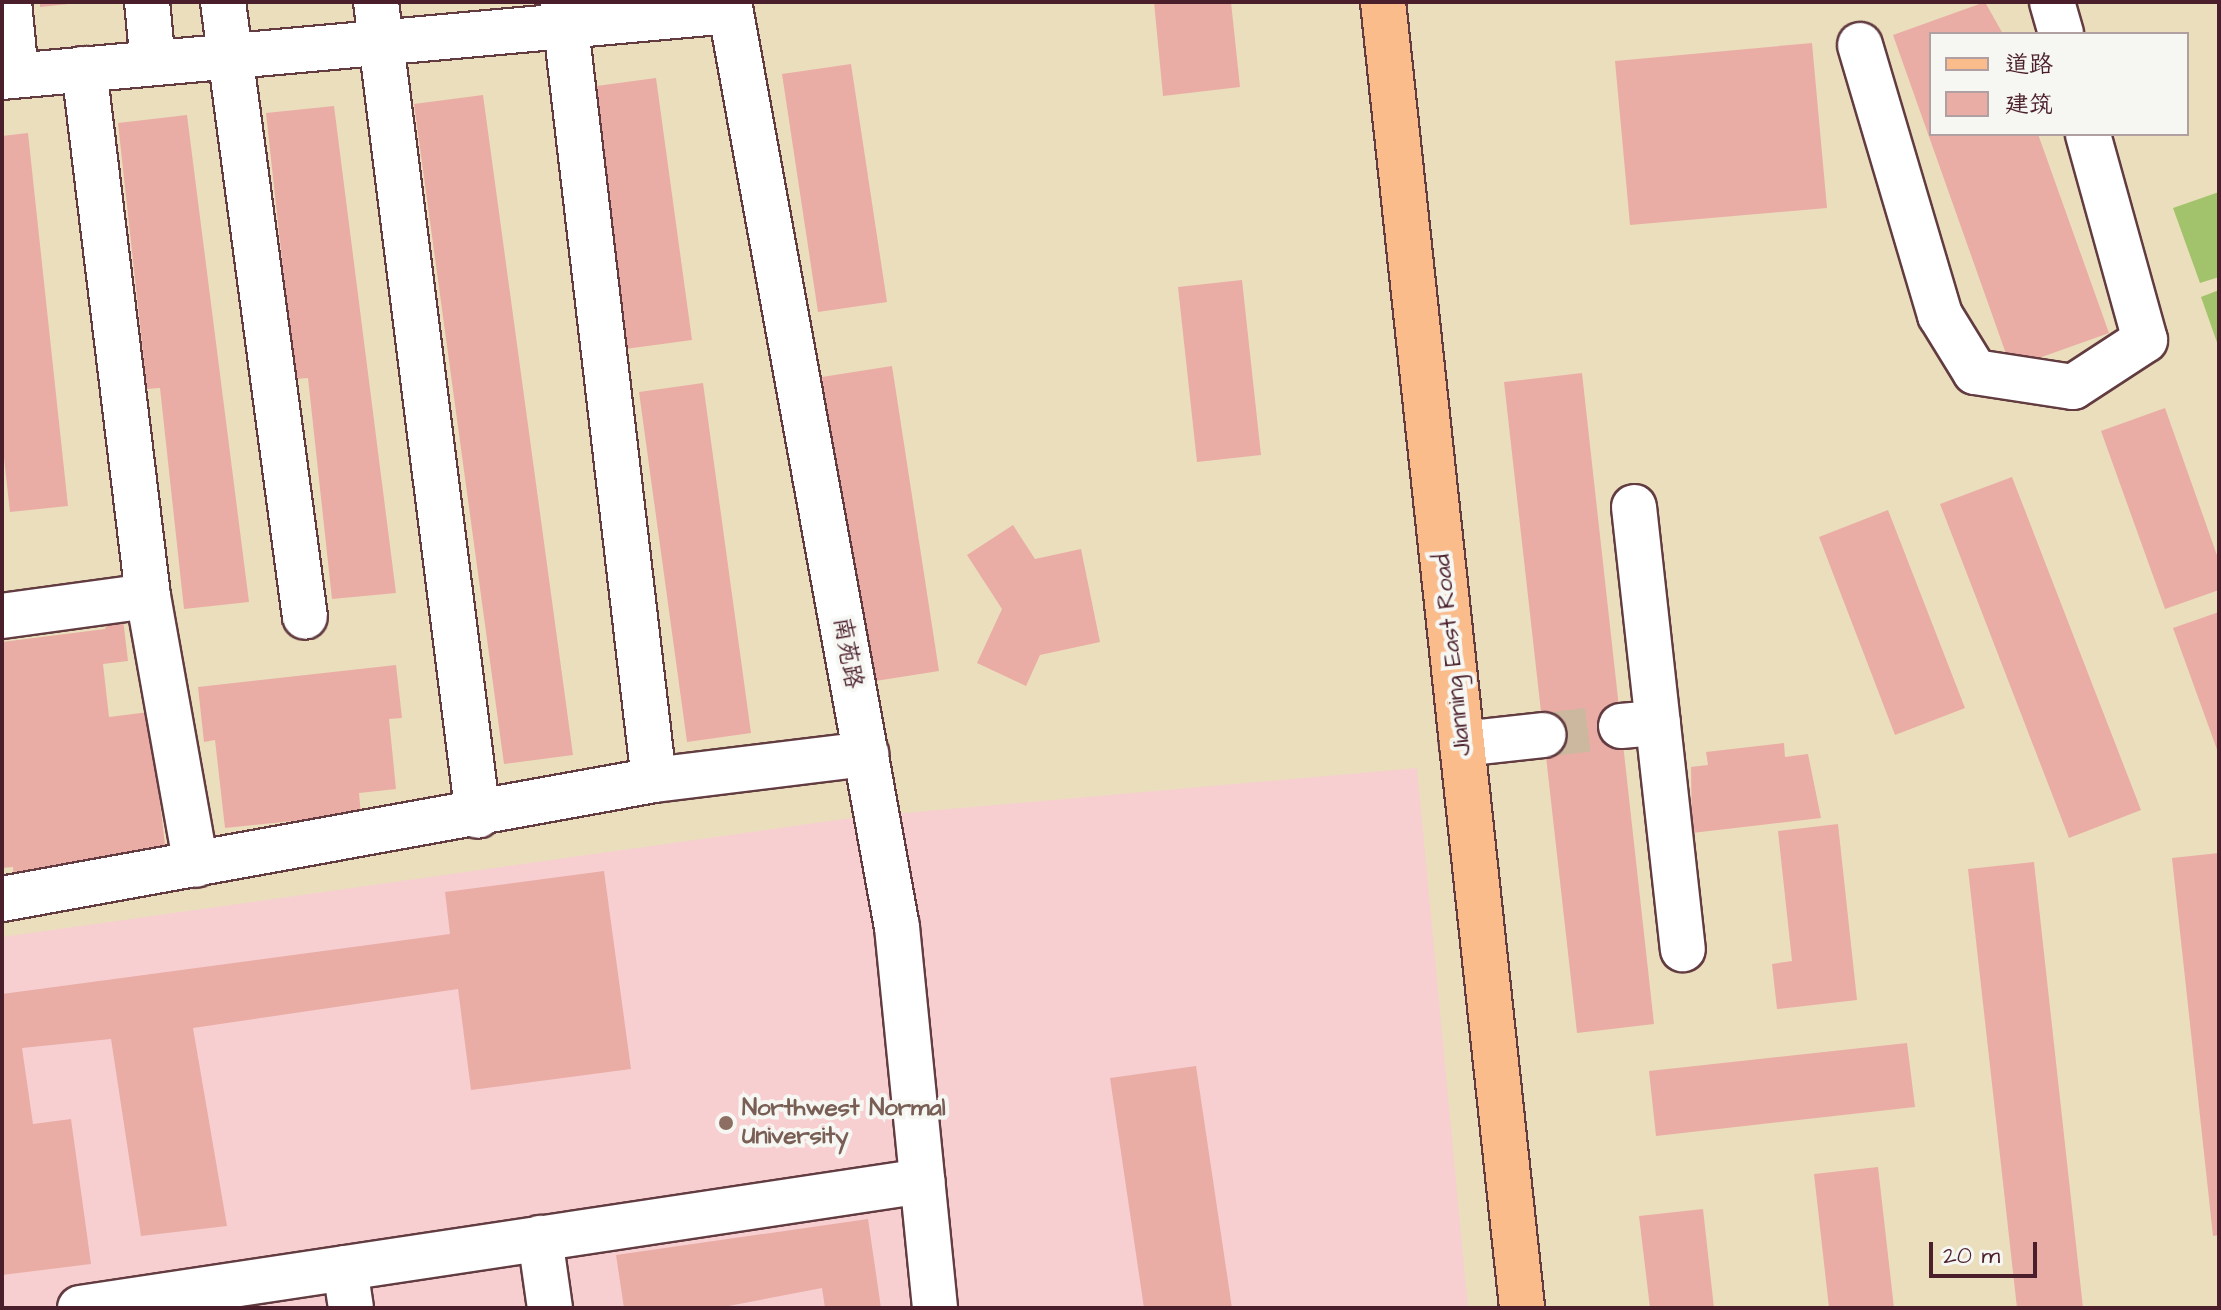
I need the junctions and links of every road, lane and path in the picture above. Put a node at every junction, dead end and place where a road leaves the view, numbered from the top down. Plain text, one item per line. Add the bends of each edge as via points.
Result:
1 (9, 2) edge
2 (147, 2) edge
3 (223, 2) edge
4 (1383, 2) edge
5 (2052, 2) edge
6 (729, 6) edge
7 (565, 14) edge
8 (378, 22) edge
9 (2060, 32) edge
10 (1860, 45) dead end
11 (227, 56) junction
12 (153, 63) junction
13 (84, 69) junction
14 (9, 76) edge
15 (2089, 136) edge
16 (1634, 507) dead end
17 (148, 596) junction
18 (2, 616) edge
19 (305, 617) dead end
20 (1544, 735) tunnel mouth
21 (1462, 744) junction
22 (866, 754) junction
23 (654, 780) junction
24 (478, 816) junction
25 (196, 865) junction
26 (2, 899) edge
27 (1683, 949) dead end
28 (922, 1181) junction
29 (540, 1238) junction
30 (348, 1288) edge
31 (80, 1308) edge
32 (550, 1308) edge
33 (935, 1308) edge
34 (1522, 1308) edge

1 - 14 street
2 - 12 street
3 - 11 street
4 - 21 main road, Jianning East Road
5 - 9 street
6 - 7 street
6 - 22 street, 南苑路
7 - 8 street
7 - 23 street
8 - 11 street
8 - 24 street
10 - 15 street via 1940,315 1975,372 2073,387 2145,340
11 - 12 street
11 - 19 street
12 - 13 street
13 - 14 street
13 - 17 street
16 - 27 street via 1640,724
17 - 18 street
17 - 25 street
20 - 21 street
21 - 34 main road, Jianning East Road
22 - 23 street
22 - 28 street, 南苑路 via 897,927
23 - 24 street
24 - 25 street
25 - 26 street
28 - 29 street
28 - 33 street, 南苑路
29 - 30 street
29 - 32 street
30 - 31 street

